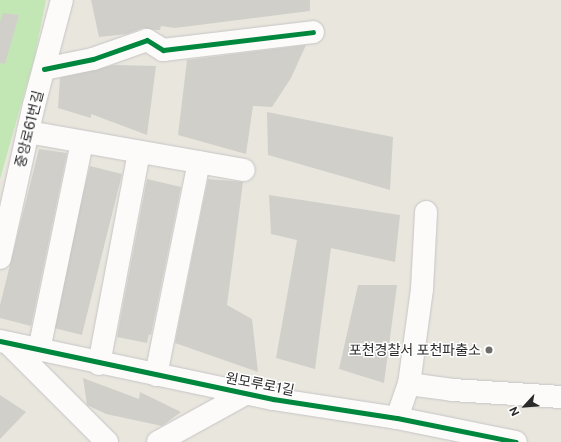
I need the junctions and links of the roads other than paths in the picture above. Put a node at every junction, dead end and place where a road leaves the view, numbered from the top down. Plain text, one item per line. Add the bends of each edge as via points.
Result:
1 (62, 0) edge
2 (313, 32) dead end
3 (44, 69) junction
4 (28, 132) junction
5 (82, 142) junction
6 (139, 152) junction
7 (199, 162) junction
8 (244, 170) dead end
9 (426, 212) dead end
10 (0, 258) edge
11 (4, 342) edge
12 (39, 350) junction
13 (99, 364) junction
14 (156, 375) junction
15 (409, 384) junction
16 (245, 394) junction
17 (561, 397) edge
18 (398, 418) junction
19 (107, 442) edge
20 (158, 442) edge
21 (516, 442) edge

1 - 3 street, 중앙로61번길
2 - 3 street via 163,50 147,40 93,58
3 - 4 street, 중앙로61번길
4 - 5 street
4 - 10 street, 중앙로61번길
5 - 6 street
5 - 12 street
6 - 7 street
6 - 13 street
7 - 8 street
7 - 14 street
9 - 15 street via 422,289
11 - 12 street, 원모루로1길
11 - 19 street
12 - 13 street, 원모루로1길
13 - 14 street, 원모루로1길
14 - 16 street, 원모루로1길
15 - 17 street via 453,390
15 - 18 street
16 - 18 street, 원모루로1길
16 - 20 street
18 - 21 street, 원모루로1길

